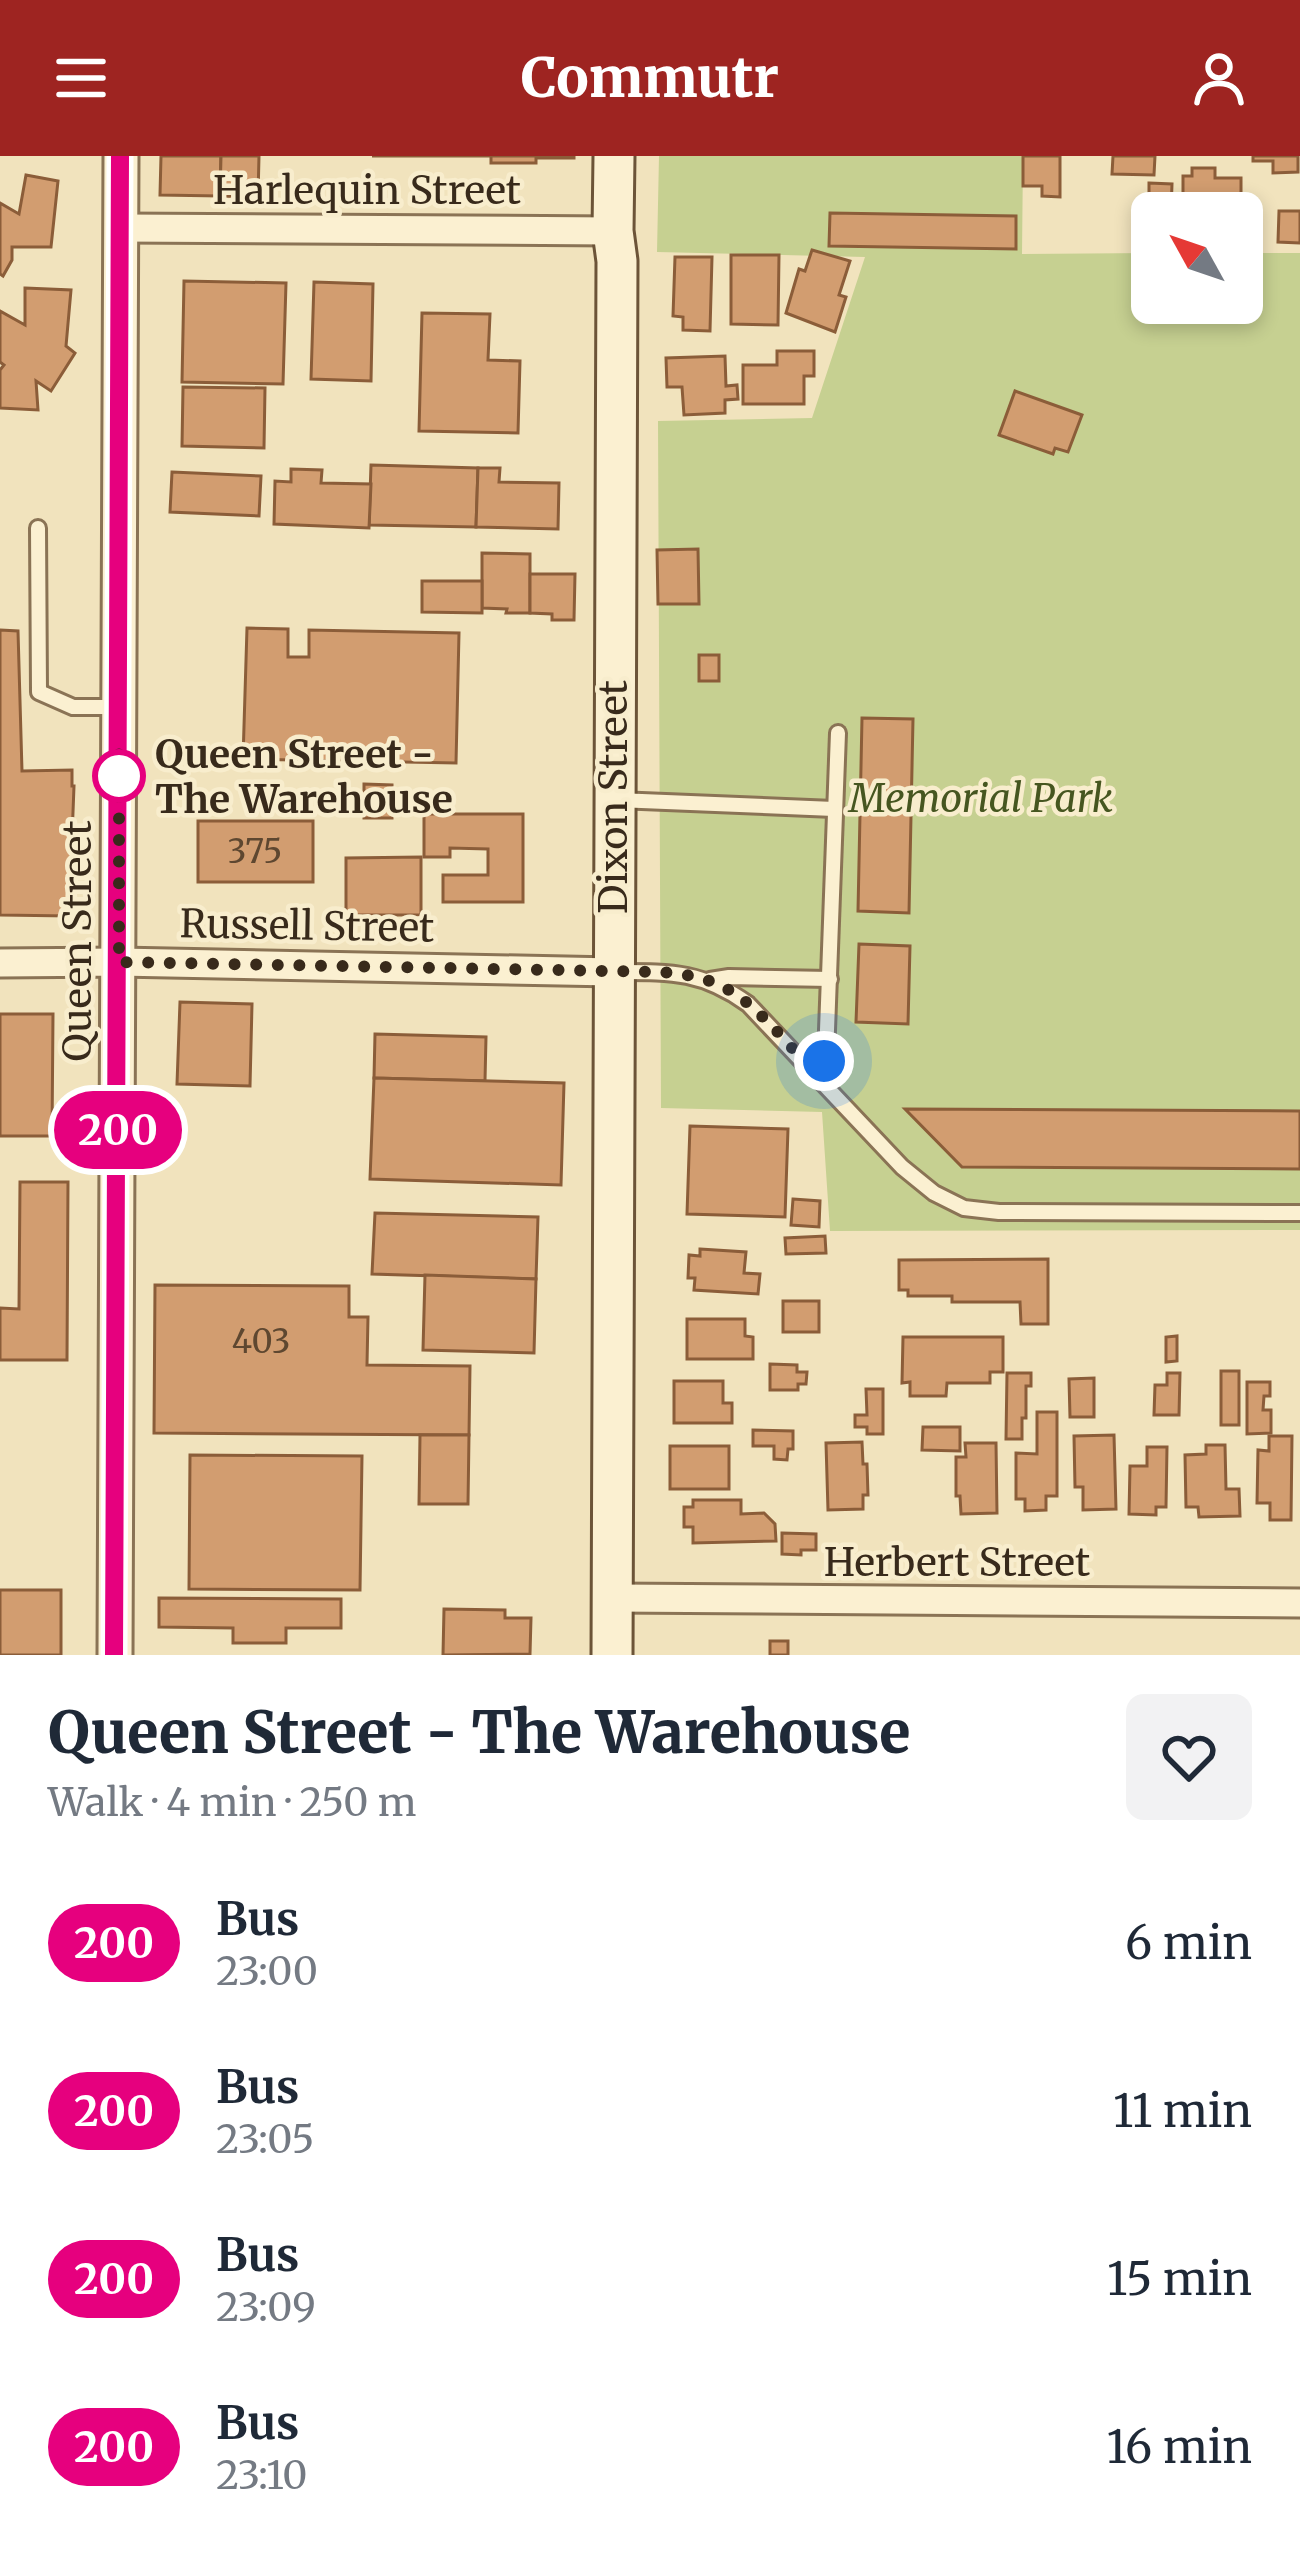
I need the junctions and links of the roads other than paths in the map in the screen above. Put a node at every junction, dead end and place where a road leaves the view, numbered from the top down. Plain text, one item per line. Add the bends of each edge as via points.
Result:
1 (121, 156) edge
2 (614, 156) edge
3 (120, 228) junction
4 (613, 231) junction
5 (38, 528) dead end
6 (120, 707) junction
7 (838, 733) dead end
8 (613, 799) junction
9 (834, 809) junction
10 (119, 962) junction
11 (0, 963) edge
12 (613, 972) junction
13 (830, 979) junction
14 (707, 980) junction
15 (825, 1084) junction
16 (1300, 1213) edge
17 (613, 1598) junction
18 (1300, 1603) edge
19 (115, 1655) edge
20 (612, 1655) edge

1 - 3 street, Queen Street
2 - 4 main road, Dixon Street
3 - 4 street, Harlequin Street
3 - 6 street, Queen Street
4 - 8 main road, Dixon Street
5 - 6 lane via 39,692 73,707
6 - 10 street, Queen Street
7 - 9 lane
8 - 9 lane
8 - 12 main road, Dixon Street
9 - 13 lane
10 - 11 street, Russell Street
10 - 12 street, Russell Street
10 - 19 street, Queen Street
12 - 14 lane
12 - 17 main road, Dixon Street
13 - 14 lane
13 - 15 lane
14 - 15 lane via 748,1004
15 - 16 lane via 902,1167 964,1208
17 - 18 street, Herbert Street
17 - 20 main road, Dixon Street

